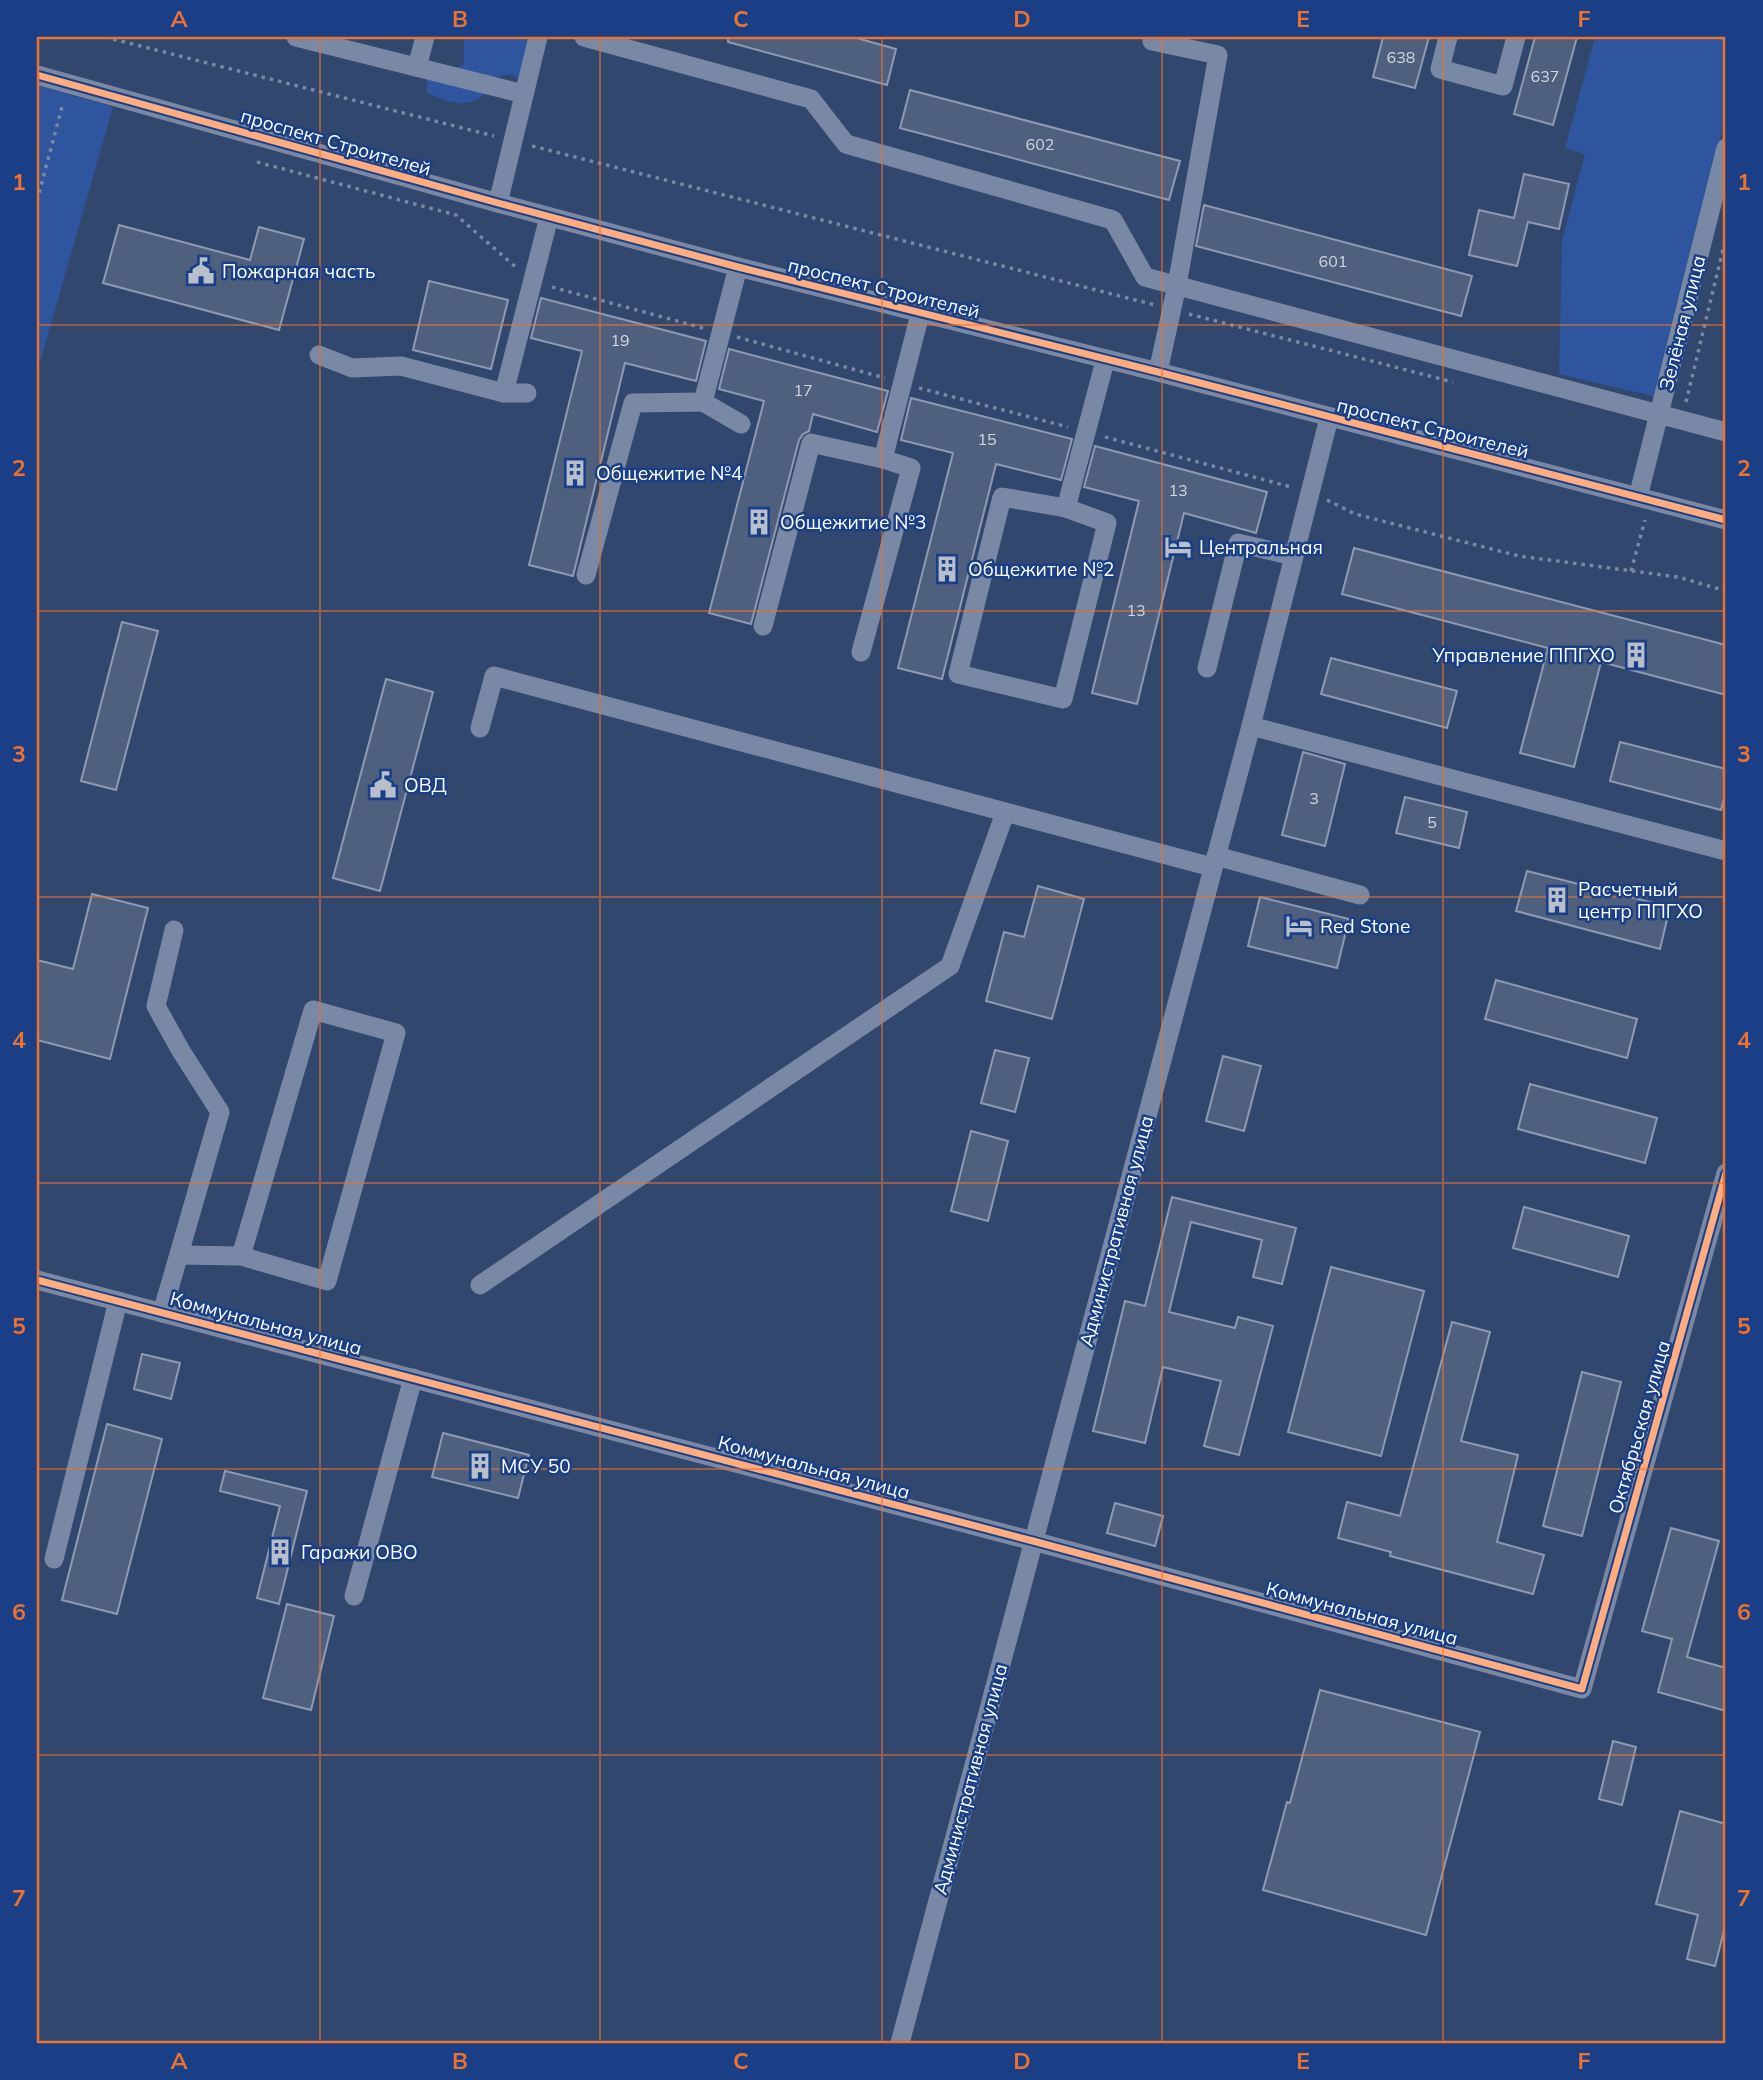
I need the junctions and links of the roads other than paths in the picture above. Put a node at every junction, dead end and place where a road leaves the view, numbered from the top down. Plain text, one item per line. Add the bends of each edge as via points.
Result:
1 (296, 37) edge
2 (425, 37) edge
3 (538, 37) edge
4 (584, 37) edge
5 (1448, 37) edge
6 (1516, 37) edge
7 (1152, 41) dead end
8 (417, 67) junction
9 (37, 75) edge
10 (524, 94) junction
11 (1726, 148) edge
12 (498, 203) junction
13 (549, 217) junction
14 (738, 267) junction
15 (1177, 285) junction
16 (920, 313) junction
17 (319, 355) dead end
18 (1105, 361) junction
19 (1158, 372) junction
20 (504, 393) junction
21 (527, 393) dead end
22 (703, 402) junction
23 (1658, 414) junction
24 (1329, 418) junction
25 (741, 424) dead end
26 (1726, 432) edge
27 (883, 459) junction
28 (1638, 497) junction
29 (1066, 508) junction
30 (1726, 520) edge
31 (1293, 556) junction
32 (586, 575) dead end
33 (763, 626) dead end
34 (861, 652) dead end
35 (1207, 668) dead end
36 (1251, 726) junction
37 (480, 728) dead end
38 (1005, 813) junction
39 (1726, 850) edge
40 (1214, 862) junction
41 (1360, 895) dead end
42 (174, 930) dead end
43 (1726, 1174) edge
44 (179, 1255) junction
45 (241, 1256) junction
46 (37, 1280) edge
47 (480, 1285) dead end
48 (118, 1301) junction
49 (162, 1312) junction
50 (413, 1378) junction
51 (1033, 1541) junction
52 (54, 1559) dead end
53 (354, 1596) dead end
54 (1583, 1689) joint
55 (900, 2043) edge

1 - 8 street
2 - 8 street
3 - 10 street
4 - 15 street via 811,99 846,144 1113,220 1145,277
5 - 6 street via 1440,69 1503,86
7 - 15 street via 1218,55
8 - 10 street
9 - 12 street, проспект Строителей
10 - 12 street
11 - 23 street, Зелёная улица
12 - 13 street, проспект Строителей
13 - 14 street, проспект Строителей
13 - 20 street
14 - 16 street, проспект Строителей
14 - 22 street
15 - 19 street
15 - 23 street
16 - 18 street, проспект Строителей
16 - 27 street
17 - 20 street via 352,368 401,366
18 - 19 street, проспект Строителей
18 - 29 street
19 - 24 street, проспект Строителей
20 - 21 street
22 - 25 street
22 - 32 street via 633,403
23 - 26 street
23 - 28 street, Зелёная улица
24 - 28 street, проспект Строителей
24 - 31 street, Административная улица
27 - 33 street via 811,443
27 - 34 street via 911,468
28 - 30 street, проспект Строителей
29 - 29 street via 1002,497 958,674 1063,699 1107,523
31 - 35 street via 1238,543
31 - 36 street, Административная улица
36 - 39 street
36 - 40 street, Административная улица
37 - 38 street via 494,676
38 - 40 street
38 - 47 street via 950,966
40 - 41 street
40 - 51 street, Административная улица
42 - 44 street via 156,1006 220,1112
43 - 54 street, Октябрьская улица
44 - 45 street
44 - 49 street
45 - 45 street via 313,1010 396,1033 327,1281
46 - 48 street, Коммунальная улица
48 - 49 street, Коммунальная улица
48 - 52 street
49 - 50 street, Коммунальная улица
50 - 51 street, Коммунальная улица
50 - 53 street
51 - 54 street, Коммунальная улица
51 - 55 street, Административная улица

